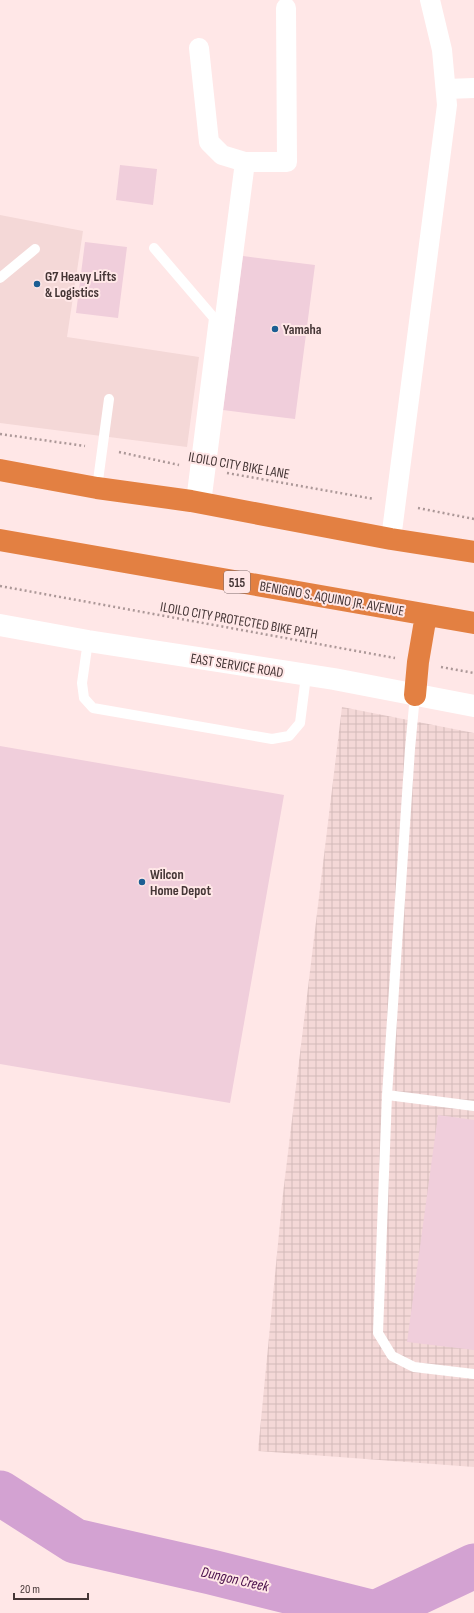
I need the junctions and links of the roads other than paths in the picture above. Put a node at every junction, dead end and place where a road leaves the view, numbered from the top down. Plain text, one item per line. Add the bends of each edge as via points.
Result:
1 (430, 0) edge
2 (286, 8) dead end
3 (199, 48) dead end
4 (474, 88) edge
5 (447, 89) junction
6 (245, 162) junction
7 (154, 248) dead end
8 (35, 249) dead end
9 (0, 278) edge
10 (109, 399) dead end
11 (200, 469) junction
12 (0, 470) edge
13 (97, 488) junction
14 (196, 502) junction
15 (391, 538) junction
16 (0, 540) edge
17 (474, 552) edge
18 (426, 614) junction
19 (474, 623) edge
20 (0, 625) edge
21 (88, 641) junction
22 (306, 676) junction
23 (415, 695) junction
24 (474, 706) edge
25 (386, 1095) junction
26 (474, 1106) edge
27 (474, 1374) edge

1 - 5 street via 442,50
2 - 6 street via 287,162
3 - 6 street via 209,142 222,155
4 - 5 street
5 - 15 street
6 - 11 street
7 - 11 lane via 214,318
8 - 9 lane
10 - 13 lane
11 - 14 street
12 - 13 highway
13 - 14 highway
14 - 15 highway
15 - 17 highway
16 - 18 highway, BENIGNO S. AQUINO JR. AVENUE / 515
18 - 19 highway, BENIGNO S. AQUINO JR. AVENUE / 515
18 - 23 highway
20 - 21 street, EAST SERVICE ROAD
21 - 22 street, EAST SERVICE ROAD
21 - 22 lane via 82,683 84,698 93,708 272,739 289,736 300,723
22 - 23 street, EAST SERVICE ROAD
23 - 24 street, EAST SERVICE ROAD
23 - 25 lane
25 - 26 lane
25 - 27 lane via 378,1333 392,1356 414,1367

